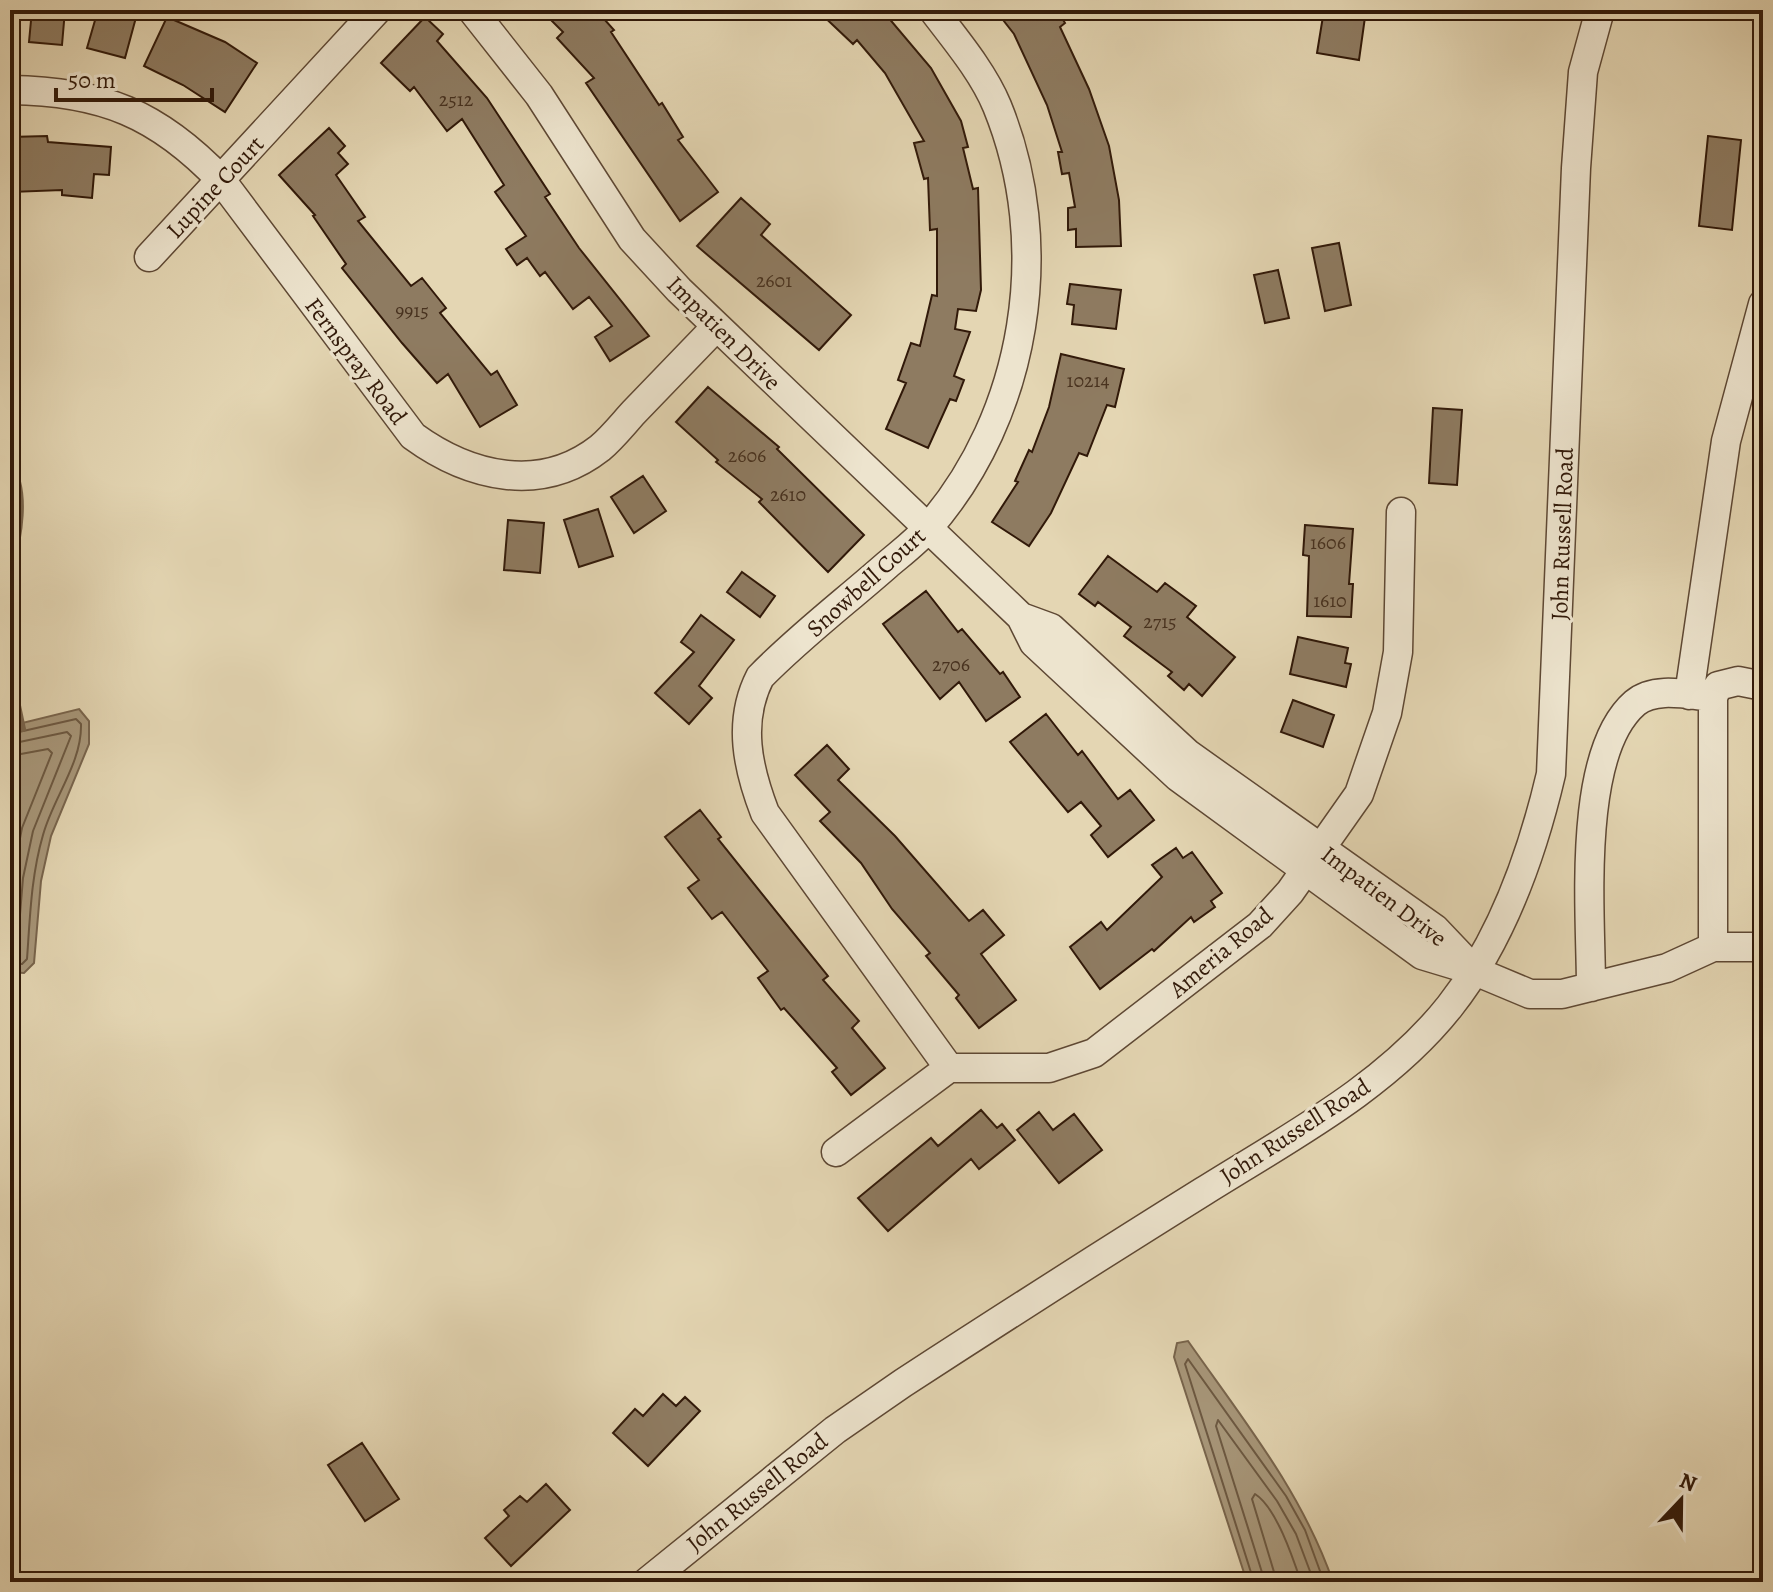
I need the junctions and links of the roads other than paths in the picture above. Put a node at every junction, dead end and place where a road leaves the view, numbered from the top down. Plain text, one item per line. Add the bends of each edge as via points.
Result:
1 (377, 10) edge
2 (472, 10) edge
3 (933, 10) edge
4 (1599, 10) edge
5 (10, 90) edge
6 (221, 180) junction
7 (149, 257) dead end
8 (1763, 304) edge
9 (715, 328) junction
10 (1401, 512) dead end
11 (928, 529) junction
12 (1763, 686) edge
13 (1701, 696) junction
14 (1314, 860) junction
15 (1713, 947) junction
16 (1763, 947) edge
17 (1475, 971) junction
18 (1591, 987) junction
19 (949, 1068) junction
20 (836, 1152) dead end
21 (647, 1582) edge

1 - 6 street, Lupine Court
2 - 9 street, Impatien Drive via 539,95 632,239
3 - 11 street, Snowbell Court via 996,104 1019,182 1026,301 998,416
4 - 17 street, John Russell Road via 1583,72 1576,168 1551,774 1519,882
5 - 6 street, Fernspray Road via 67,93 109,103 188,146
6 - 7 street, Lupine Court
6 - 9 street, Fernspray Road via 413,436 444,459 481,473 520,476 560,468 599,449
8 - 13 street via 1726,441
9 - 11 street, Impatien Drive
10 - 14 street, Ameria Road via 1398,652 1387,713 1359,794
11 - 14 street, Impatien Drive via 1021,617 1034,643 1178,777
11 - 19 street, Snowbell Court via 760,677 751,693 748,768 765,813
12 - 13 street via 1738,681
13 - 15 street
13 - 18 street via 1661,693 1636,702 1616,729 1604,759 1590,826
14 - 17 street, Impatien Drive via 1422,955
14 - 19 street, Ameria Road via 1260,925 1094,1053 1049,1068
15 - 16 street
15 - 18 street, Impatien Drive via 1667,968
17 - 18 street, Impatien Drive via 1530,994
17 - 21 street, John Russell Road via 1449,1008 1356,1096 891,1390 798,1458
19 - 20 street

